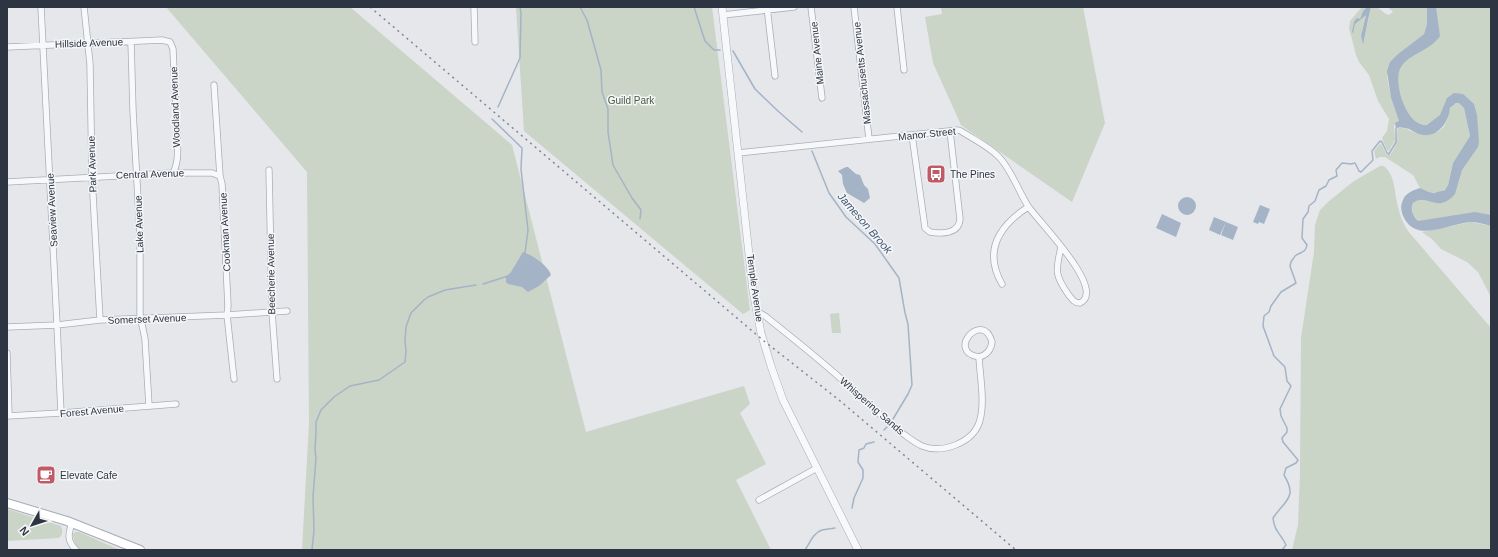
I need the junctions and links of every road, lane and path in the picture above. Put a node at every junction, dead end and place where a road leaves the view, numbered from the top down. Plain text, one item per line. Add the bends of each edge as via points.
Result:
1 (41, 7) edge
2 (84, 7) edge
3 (474, 7) edge
4 (722, 7) edge
5 (794, 7) edge
6 (812, 7) edge
7 (854, 7) edge
8 (897, 7) edge
9 (767, 8) edge
10 (723, 15) junction
11 (130, 42) junction
12 (170, 42) joint
13 (476, 42) dead end
14 (88, 44) junction
15 (43, 45) junction
16 (7, 47) edge
17 (904, 70) dead end
18 (775, 76) dead end
19 (214, 85) dead end
20 (822, 98) dead end
21 (950, 131) junction
22 (912, 136) junction
23 (869, 139) junction
24 (738, 153) junction
25 (269, 170) dead end
26 (173, 173) junction
27 (136, 174) junction
28 (220, 176) junction
29 (92, 177) junction
30 (50, 181) junction
31 (7, 182) edge
32 (1028, 207) junction
33 (1061, 247) junction
34 (1002, 284) dead end
35 (286, 311) dead end
36 (757, 311) junction
37 (272, 312) junction
38 (227, 316) junction
39 (141, 319) junction
40 (100, 320) junction
41 (57, 325) junction
42 (7, 327) edge
43 (7, 353) edge
44 (979, 357) junction
45 (234, 379) dead end
46 (276, 379) dead end
47 (176, 404) dead end
48 (149, 406) junction
49 (60, 413) junction
50 (8, 416) edge
51 (817, 468) junction
52 (759, 500) dead end
53 (7, 503) edge
54 (72, 523) junction
55 (76, 550) edge
56 (140, 550) edge
57 (858, 550) edge

1 - 15 street, Seaview Avenue
2 - 14 street, Park Avenue
3 - 13 street
4 - 10 street, Temple Avenue
5 - 9 street
6 - 20 street, Maine Avenue
7 - 23 street, Massachusetts Avenue
8 - 17 street
9 - 10 street
9 - 18 street
10 - 24 street, Temple Avenue
11 - 12 street, Hillside Avenue
11 - 14 street, Hillside Avenue
11 - 27 street, Lake Avenue
12 - 26 street, Woodland Avenue via 173,49 177,156
14 - 15 street, Hillside Avenue
14 - 29 street, Park Avenue
15 - 16 street, Hillside Avenue
15 - 30 street, Seaview Avenue
19 - 28 street, Cookman Avenue
21 - 22 street, Manor Street
21 - 22 street via 960,219 958,228 948,232 930,232 925,228
21 - 32 street, Manor Street via 961,130 998,156
22 - 23 street, Manor Street
23 - 24 street, Manor Street
24 - 36 street, Temple Avenue
25 - 37 street, Beecherie Avenue
26 - 27 street, Central Avenue
26 - 28 street, Central Avenue via 212,173
27 - 29 street, Central Avenue
27 - 39 street, Lake Avenue
28 - 38 street, Cookman Avenue
29 - 30 street, Central Avenue
29 - 40 street, Park Avenue
30 - 31 street, Central Avenue
30 - 41 street, Seaview Avenue
32 - 33 street, Manor Street
32 - 34 street via 1008,222 998,238 993,260 996,274
33 - 33 street, Manor Street via 1057,267 1058,279 1072,300 1080,304 1085,301 1084,283 1076,266
35 - 37 street, Somerset Avenue
36 - 44 street, Whispering Sands via 814,356 880,416 914,442 928,448 952,446 968,437 977,426 981,412
36 - 51 street, Temple Avenue via 761,333 778,387
37 - 38 street, Somerset Avenue
37 - 46 street, Beecherie Avenue
38 - 39 street, Somerset Avenue
38 - 45 street, Cookman Avenue
39 - 40 street, Somerset Avenue
39 - 48 street, Lake Avenue via 145,339
40 - 41 street, Somerset Avenue
41 - 42 street, Somerset Avenue
41 - 49 street, Seaview Avenue
43 - 50 street
44 - 44 street via 968,352 965,343 970,333 977,330 988,334 992,342 989,351
47 - 48 street, Forest Avenue
48 - 49 street, Forest Avenue
49 - 50 street, Forest Avenue
51 - 52 street
51 - 57 street, Temple Avenue
53 - 54 main road
54 - 55 street via 69,539
54 - 56 main road

